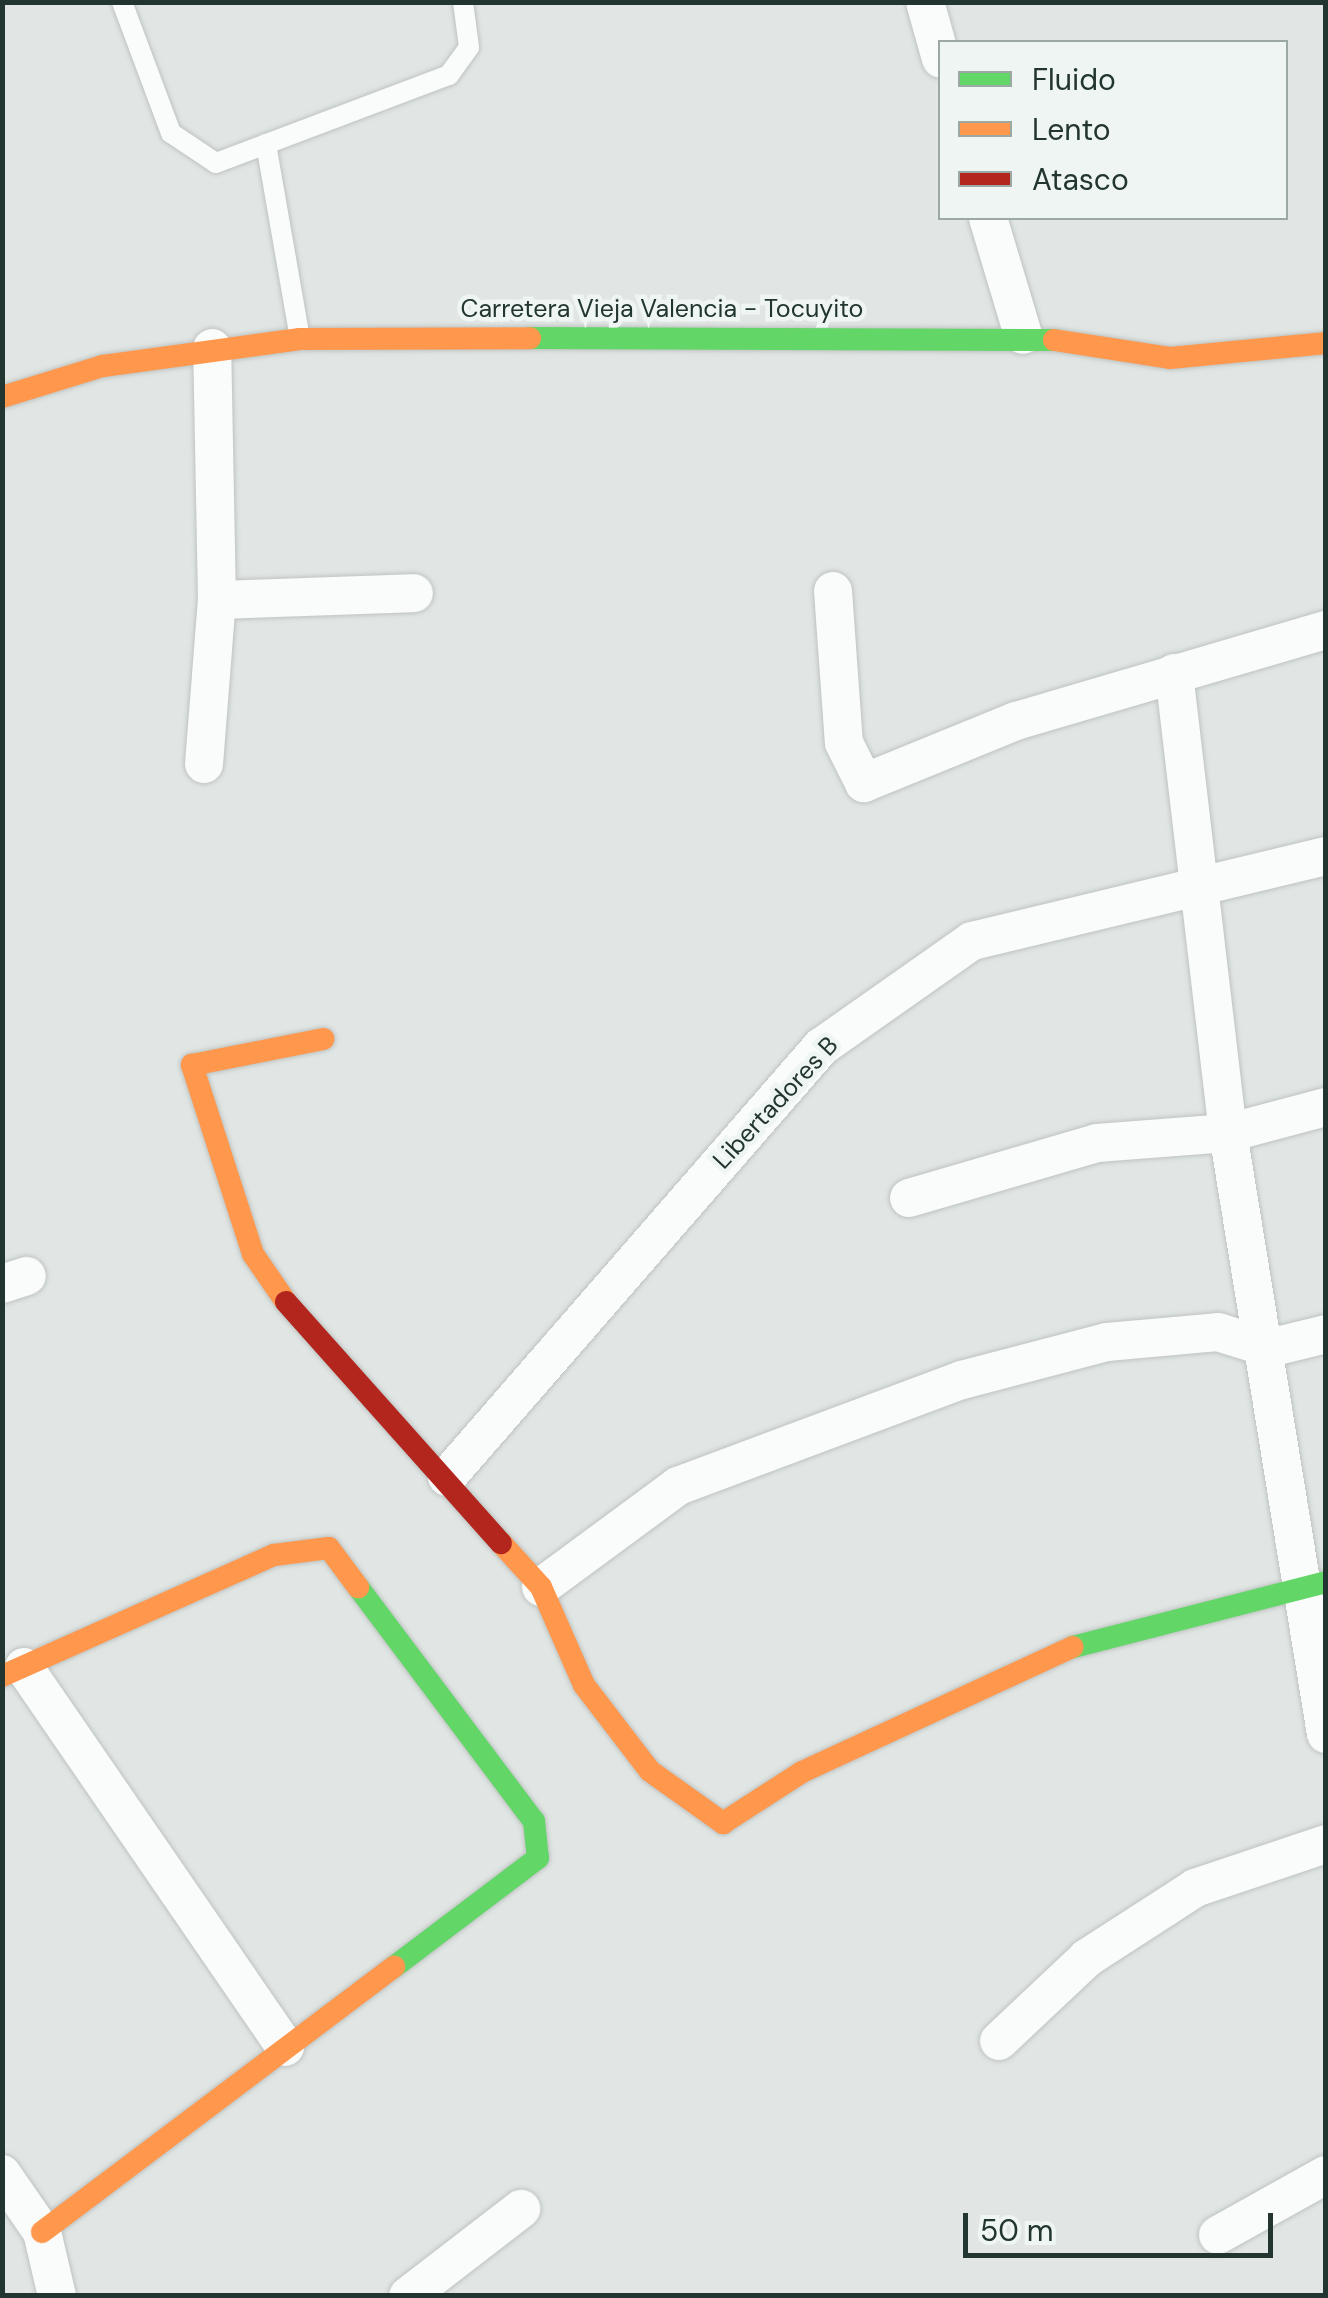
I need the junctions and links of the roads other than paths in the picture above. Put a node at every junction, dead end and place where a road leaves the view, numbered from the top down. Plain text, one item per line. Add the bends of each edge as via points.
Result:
1 (122, 2) edge
2 (463, 2) edge
3 (926, 2) edge
4 (938, 51) edge
5 (266, 144) junction
6 (989, 220) edge
7 (1023, 335) junction
8 (300, 339) junction
9 (1326, 343) edge
10 (212, 348) junction
11 (2, 397) edge
12 (414, 592) dead end
13 (833, 592) dead end
14 (218, 600) junction
15 (1326, 630) edge
16 (1174, 673) junction
17 (204, 764) dead end
18 (1326, 856) edge
19 (1200, 886) junction
20 (323, 1039) dead end
21 (1326, 1106) edge
22 (1228, 1133) junction
23 (909, 1198) dead end
24 (1326, 1334) edge
25 (1269, 1348) junction
26 (448, 1477) junction
27 (1314, 1586) edge
28 (541, 1587) junction
29 (13, 1672) edge
30 (1326, 1734) edge
31 (1326, 1844) edge
32 (1000, 2042) dead end
33 (285, 2047) junction
34 (2, 2174) edge
35 (1326, 2176) edge
36 (522, 2209) dead end
37 (42, 2232) junction
38 (1218, 2235) dead end
39 (57, 2296) edge
40 (408, 2296) edge

1 - 5 lane via 182,146 216,164
2 - 5 lane via 469,47 449,75
3 - 4 street
5 - 8 lane
6 - 7 street
7 - 8 street, Carretera Vieja Valencia - Tocuyito
7 - 9 street, Carretera Vieja Valencia - Tocuyito via 1170,358
8 - 10 street, Carretera Vieja Valencia - Tocuyito
10 - 11 street, Carretera Vieja Valencia - Tocuyito via 103,366
10 - 14 street
12 - 14 street
13 - 16 street via 844,744 864,782
14 - 17 street
15 - 16 street
16 - 19 street
18 - 19 street, Libertadores B
19 - 22 street
19 - 26 street, Libertadores B via 972,940 822,1048
20 - 26 street via 192,1065 253,1254 310,1336
21 - 22 street
22 - 23 street via 1097,1144
22 - 25 street
24 - 25 street
25 - 27 street
25 - 28 street via 1218,1332 1107,1342 962,1380 678,1486
26 - 28 street
27 - 28 street via 1048,1653 802,1772 724,1823 650,1772 584,1686
27 - 30 street
29 - 33 street
29 - 33 street via 274,1555 328,1548 534,1821 538,1858
31 - 32 street via 1194,1888 1087,1958
33 - 37 street
34 - 37 street
35 - 38 street
36 - 40 street
37 - 39 street

